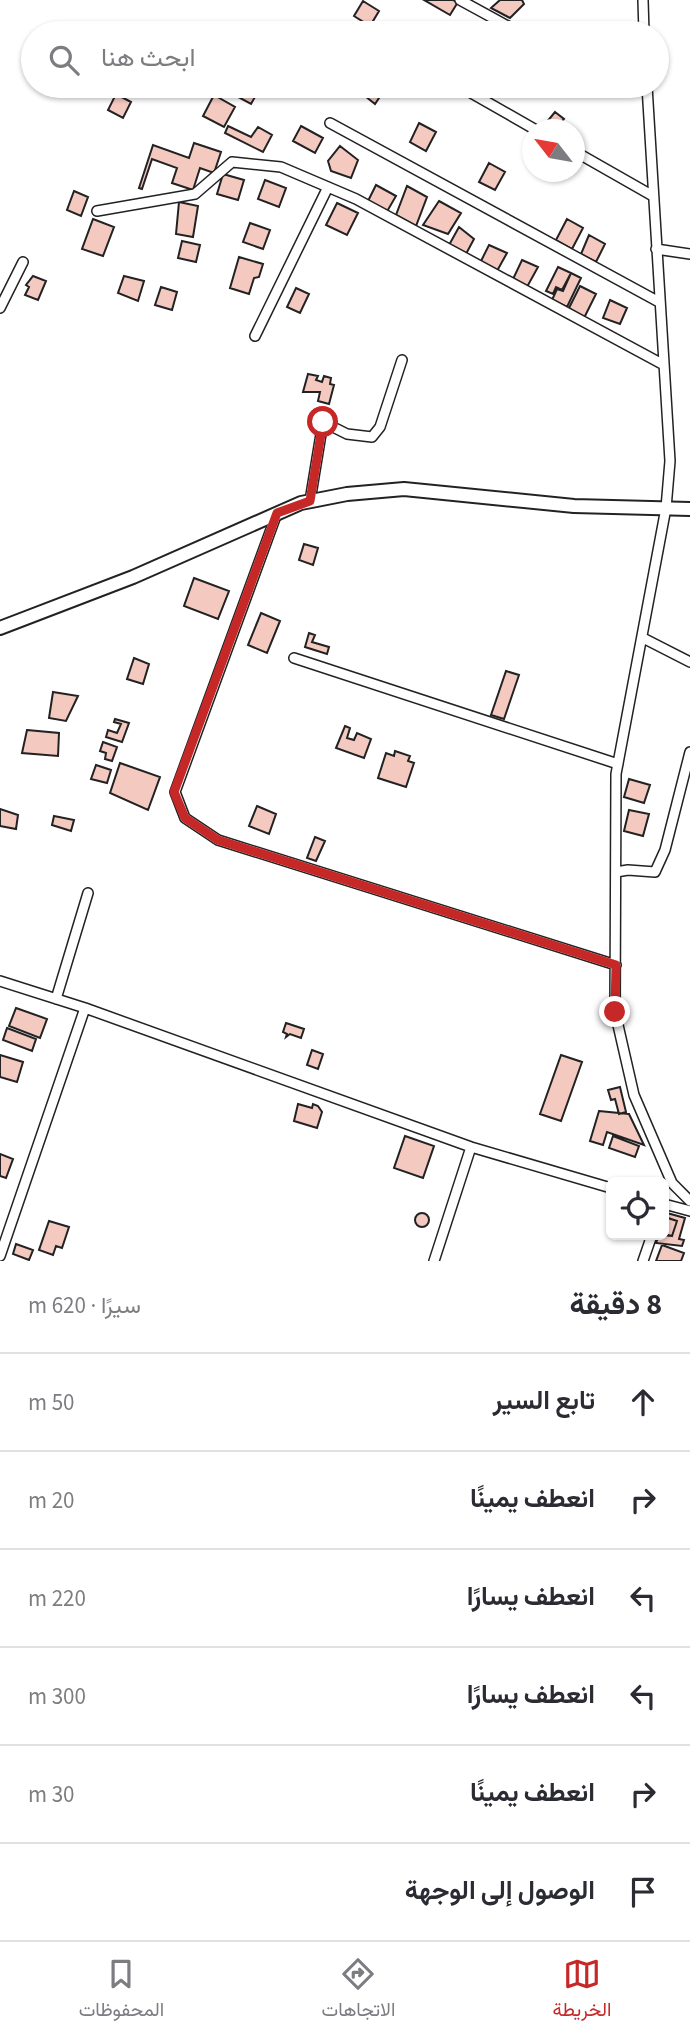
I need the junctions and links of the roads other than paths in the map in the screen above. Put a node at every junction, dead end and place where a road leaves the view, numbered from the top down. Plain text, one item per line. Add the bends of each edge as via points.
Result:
1 (460, 0) edge
2 (643, 0) edge
3 (498, 21) edge
4 (644, 21) edge
5 (481, 98) edge
6 (648, 98) edge
7 (522, 122) edge
8 (330, 123) dead end
9 (585, 157) edge
10 (328, 187) junction
11 (653, 196) junction
12 (97, 211) dead end
13 (656, 249) junction
14 (690, 254) edge
15 (23, 262) dead end
16 (659, 302) junction
17 (0, 308) edge
18 (255, 336) dead end
19 (402, 360) dead end
20 (663, 365) junction
21 (310, 501) junction
22 (666, 508) junction
23 (690, 509) edge
24 (277, 513) junction
25 (0, 628) edge
26 (643, 638) junction
27 (294, 658) dead end
28 (690, 662) edge
29 (690, 752) edge
30 (618, 764) junction
31 (617, 872) junction
32 (88, 893) dead end
33 (616, 965) junction
34 (0, 981) edge
35 (56, 999) junction
36 (85, 1008) junction
37 (471, 1147) junction
38 (606, 1187) edge
39 (690, 1201) edge
40 (669, 1205) edge
41 (690, 1211) edge
42 (650, 1240) edge
43 (0, 1256) edge
44 (434, 1261) edge
45 (643, 1261) edge

1 - 3 street
2 - 4 street
5 - 7 street
6 - 11 street
8 - 16 street
9 - 11 street
10 - 12 street via 281,167 232,162 195,194
10 - 18 street
10 - 20 street
11 - 13 street
13 - 14 street
13 - 16 street
15 - 17 street
16 - 20 street
19 - 21 street via 380,428 372,437 347,434 323,422
20 - 22 street via 670,461
21 - 22 street via 404,489 574,506
21 - 24 street
22 - 23 street
22 - 26 street
24 - 25 street via 133,577
24 - 33 street via 174,792 185,818 218,840
26 - 28 street
26 - 30 street
27 - 30 street
29 - 31 street via 655,872
30 - 31 street
31 - 33 street
32 - 35 street
33 - 39 street via 615,1012 634,1095 672,1183
34 - 35 street
35 - 36 street
36 - 37 street
36 - 43 street
37 - 38 street
37 - 44 street
40 - 41 street
42 - 45 street

